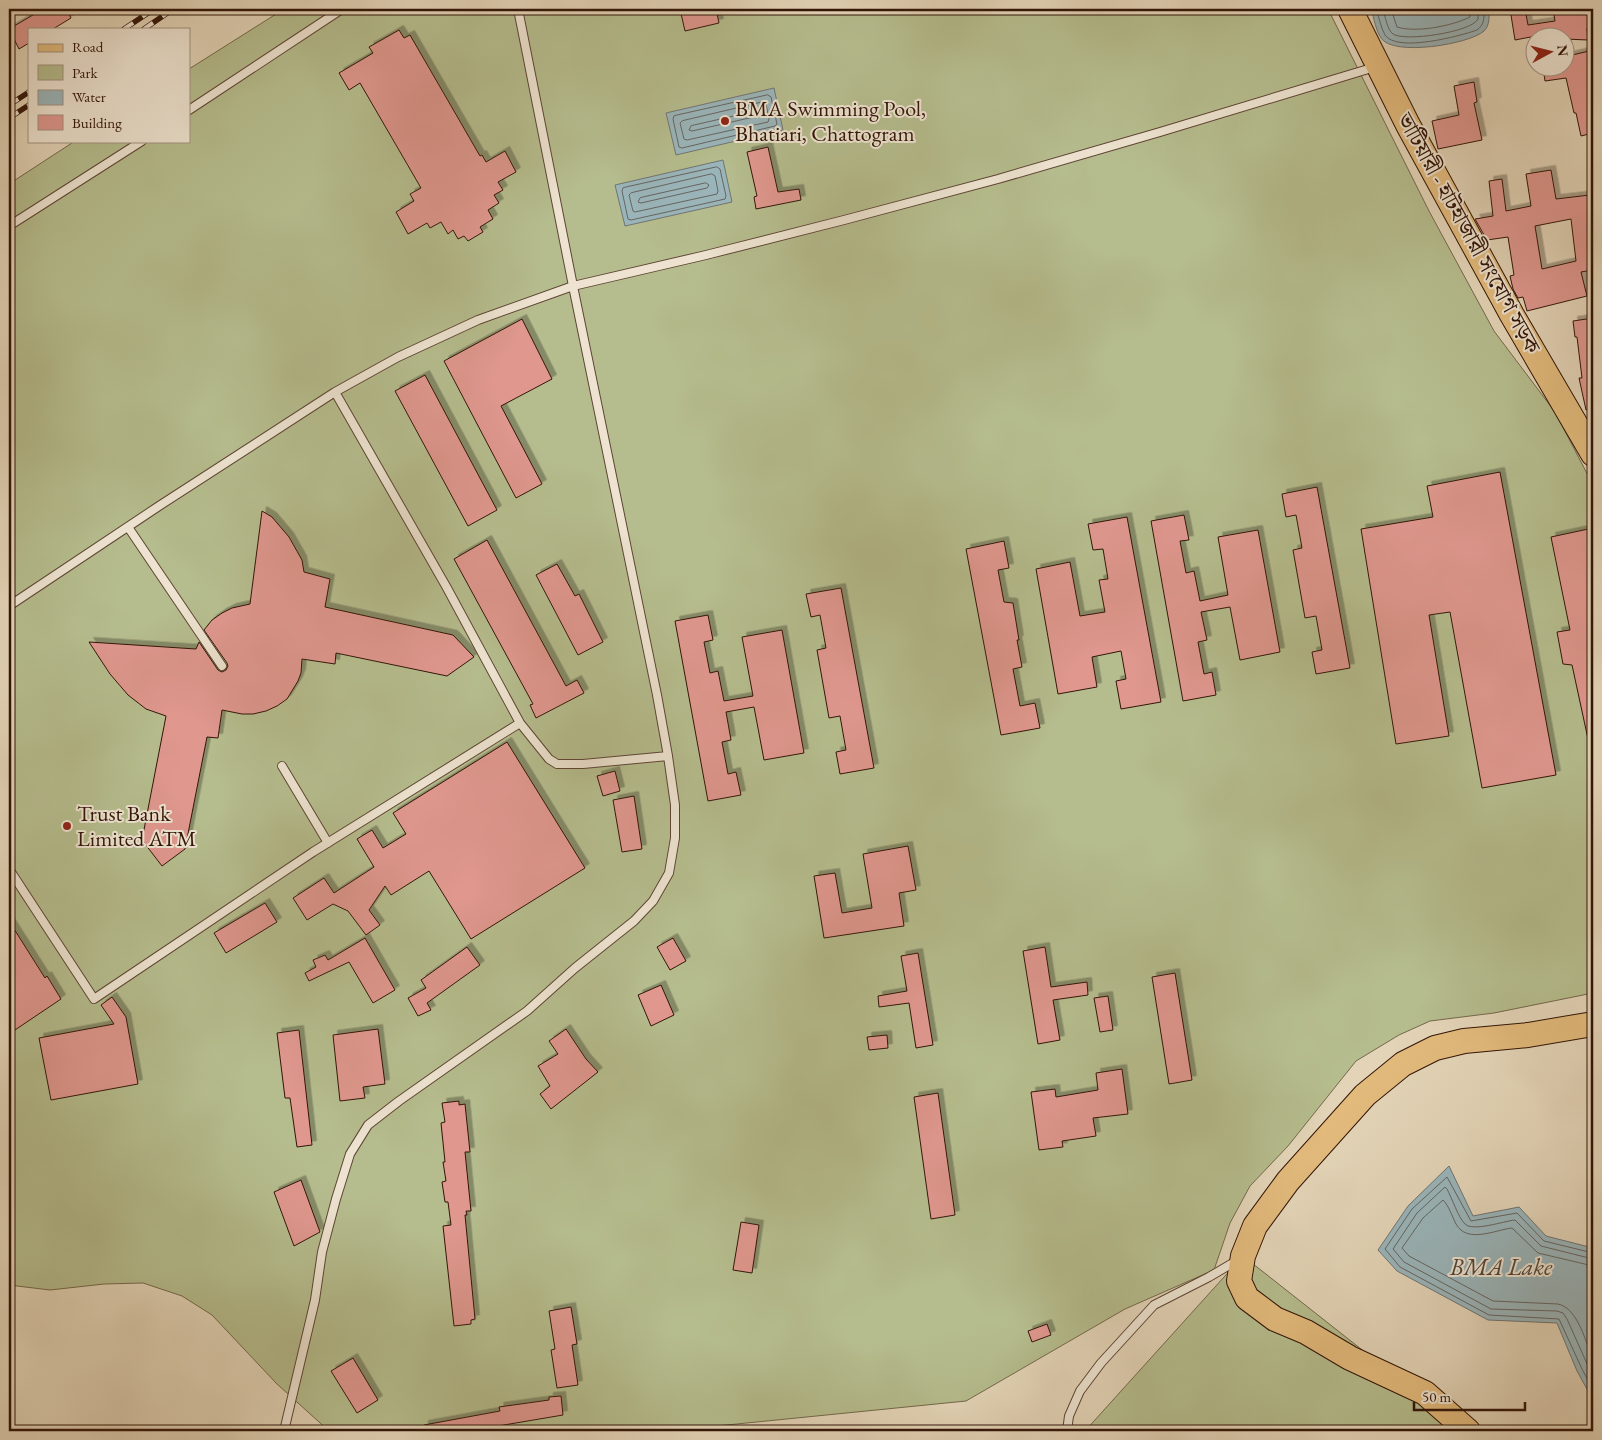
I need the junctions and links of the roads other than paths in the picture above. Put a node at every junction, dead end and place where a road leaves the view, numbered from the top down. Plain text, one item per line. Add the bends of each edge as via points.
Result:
1 (342, 9) edge
2 (518, 9) edge
3 (1350, 9) edge
4 (1378, 66) junction
5 (190, 109) edge
6 (140, 142) edge
7 (9, 226) edge
8 (573, 286) junction
9 (335, 392) junction
10 (1593, 454) edge
11 (128, 527) junction
12 (9, 606) edge
13 (222, 666) dead end
14 (520, 723) junction
15 (668, 756) junction
16 (282, 766) dead end
17 (328, 843) junction
18 (9, 869) edge
19 (1593, 1024) edge
20 (1243, 1256) junction
21 (284, 1431) edge
22 (1066, 1431) edge
23 (1468, 1431) edge

1 - 5 lane
2 - 8 lane
3 - 4 main road, ভাটিয়ারী - হাটহাজারী সংযোগ সড়ক
4 - 8 lane via 998,179 706,256
4 - 10 main road, ভাটিয়ারী - হাটহাজারী সংযোগ সড়ক via 1471,240
6 - 7 lane
8 - 9 lane via 478,320 398,357
8 - 15 lane
9 - 11 lane
9 - 14 lane
11 - 12 lane
11 - 13 lane
14 - 15 lane via 549,760 557,764
14 - 17 lane
15 - 21 lane via 675,806 675,838 669,873 653,902 527,1011 368,1125 350,1154 322,1252 315,1300
16 - 17 lane
17 - 18 lane via 94,999
19 - 20 main road via 1464,1041 1435,1048 1403,1064 1365,1095 1288,1181 1255,1226
20 - 22 lane via 1154,1305 1080,1391
20 - 23 main road via 1239,1281 1247,1298 1275,1319 1425,1393

